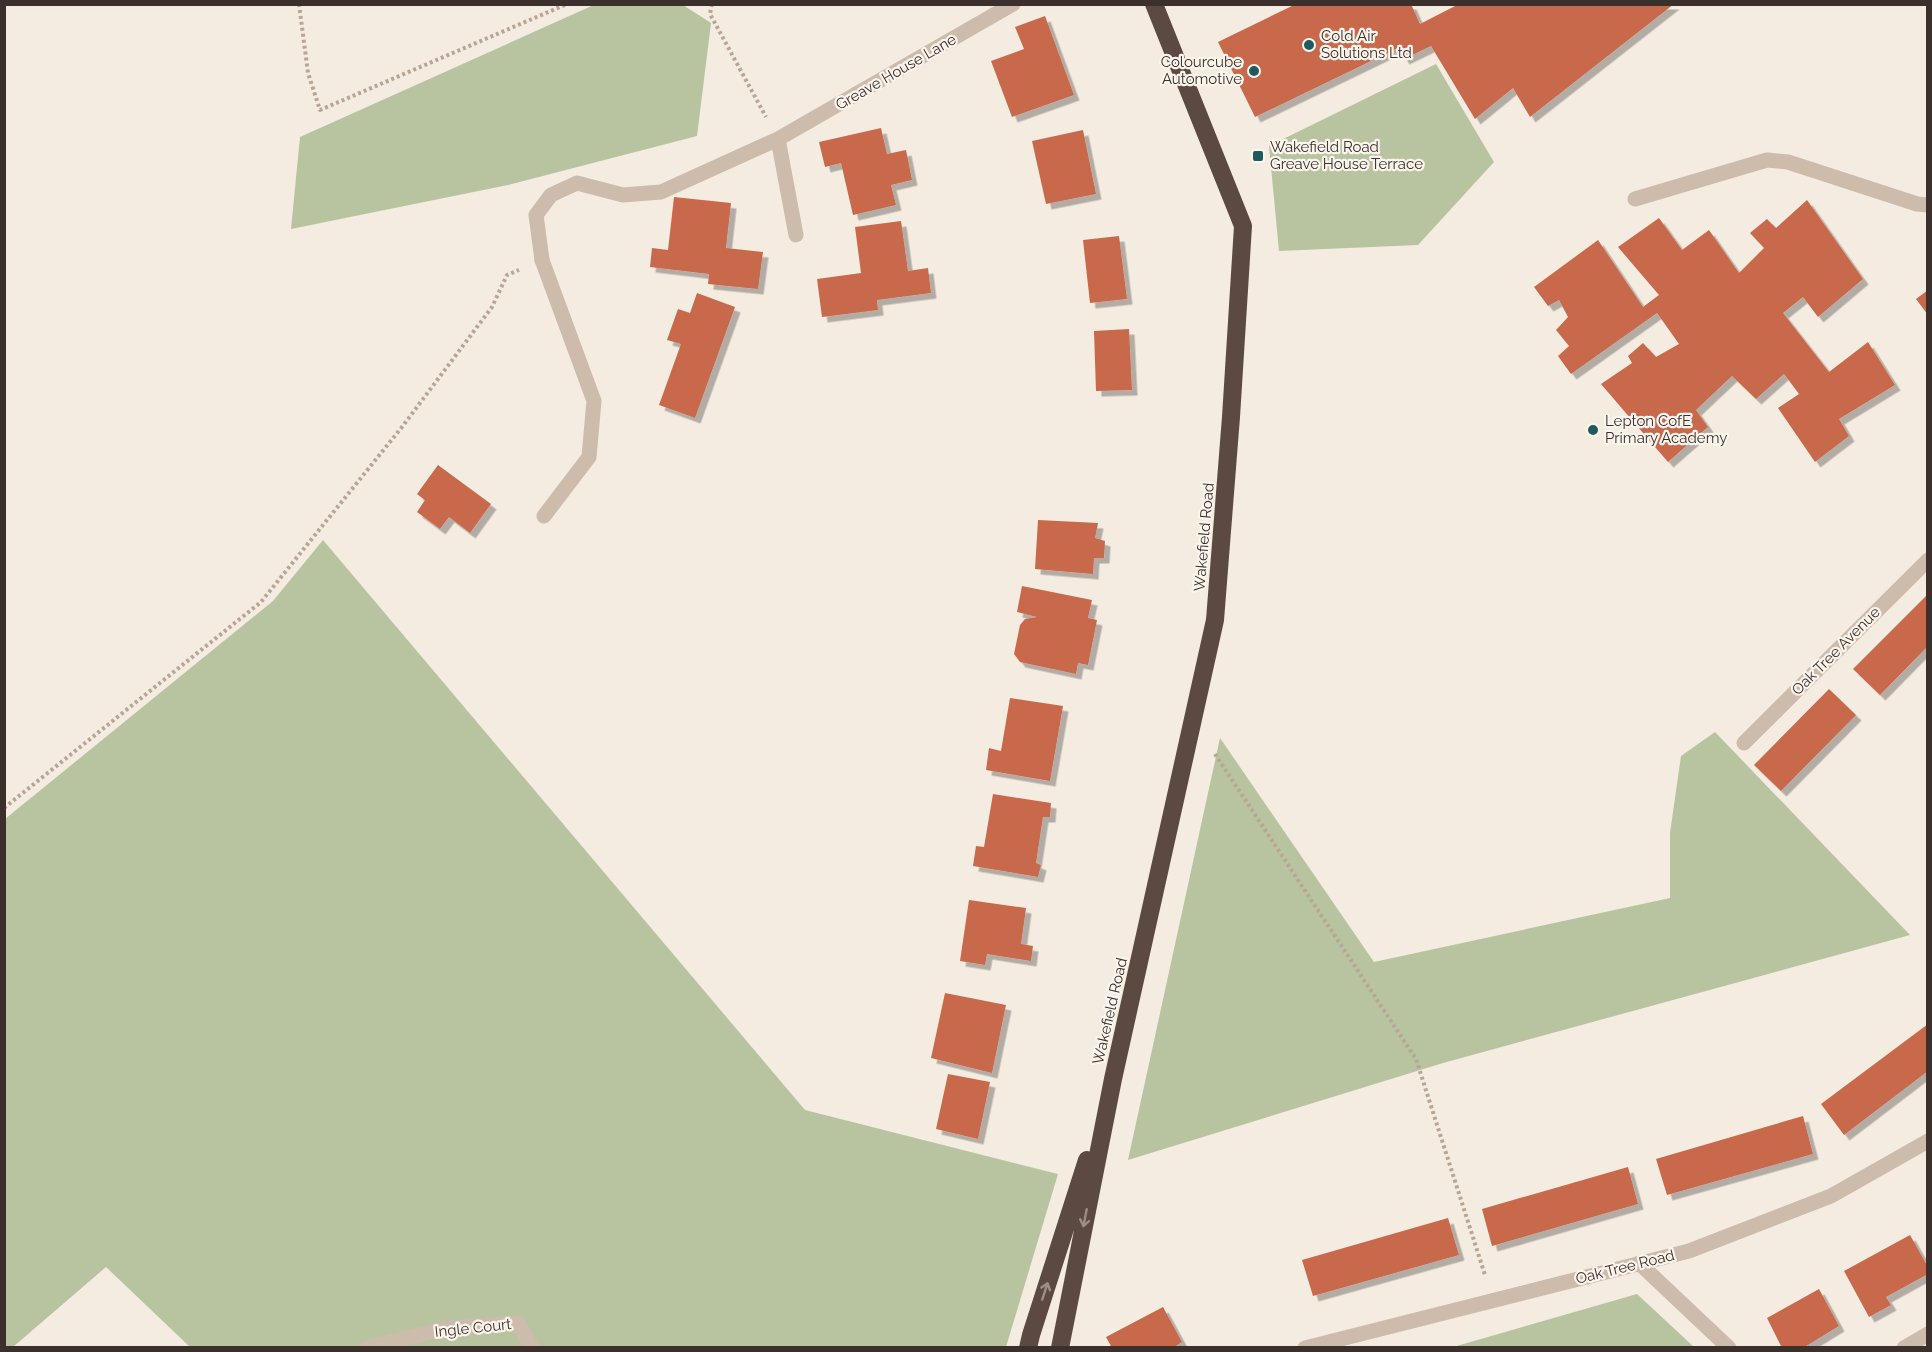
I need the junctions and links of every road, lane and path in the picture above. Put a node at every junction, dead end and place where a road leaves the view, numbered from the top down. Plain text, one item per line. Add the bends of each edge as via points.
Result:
1 (299, 4) edge
2 (567, 4) edge
3 (712, 4) edge
4 (1013, 4) edge
5 (1154, 4) edge
6 (778, 138) junction
7 (1635, 199) dead end
8 (1928, 205) edge
9 (796, 235) dead end
10 (542, 260) junction
11 (544, 516) dead end
12 (1928, 560) edge
13 (1193, 721) junction
14 (1744, 743) dead end
15 (4, 808) edge
16 (1113, 1079) junction
17 (1928, 1141) edge
18 (1639, 1263) junction
19 (1494, 1300) junction
20 (1928, 1334) edge
21 (366, 1347) edge
22 (532, 1347) edge
23 (1028, 1347) edge
24 (1060, 1347) edge
25 (1305, 1347) edge
26 (1729, 1347) edge
27 (1904, 1347) edge

1 - 2 path via 308,73 320,110
3 - 6 path via 710,14
4 - 6 street, Greave House Lane
5 - 13 highway, Wakefield Road via 1243,226 1215,620
6 - 9 street
6 - 10 street, Greave House Lane via 661,192 622,195 577,183 551,195 536,215
7 - 8 street via 1767,160 1788,162
10 - 11 street, Greave House Lane via 594,401 589,457
10 - 15 path via 507,275 492,307 402,427 261,602
12 - 14 street, Oak Tree Avenue
13 - 16 highway, Wakefield Road
13 - 19 path via 1416,1059
23 -> 16 highway, Wakefield Road
16 -> 24 highway, Wakefield Road
17 - 18 street, Oak Tree Road via 1832,1196 1689,1251
18 - 19 street, Oak Tree Road
18 - 26 street
19 - 25 street, Oak Tree Road
20 - 27 street
21 - 22 street, Ingle Court via 448,1328 518,1323

